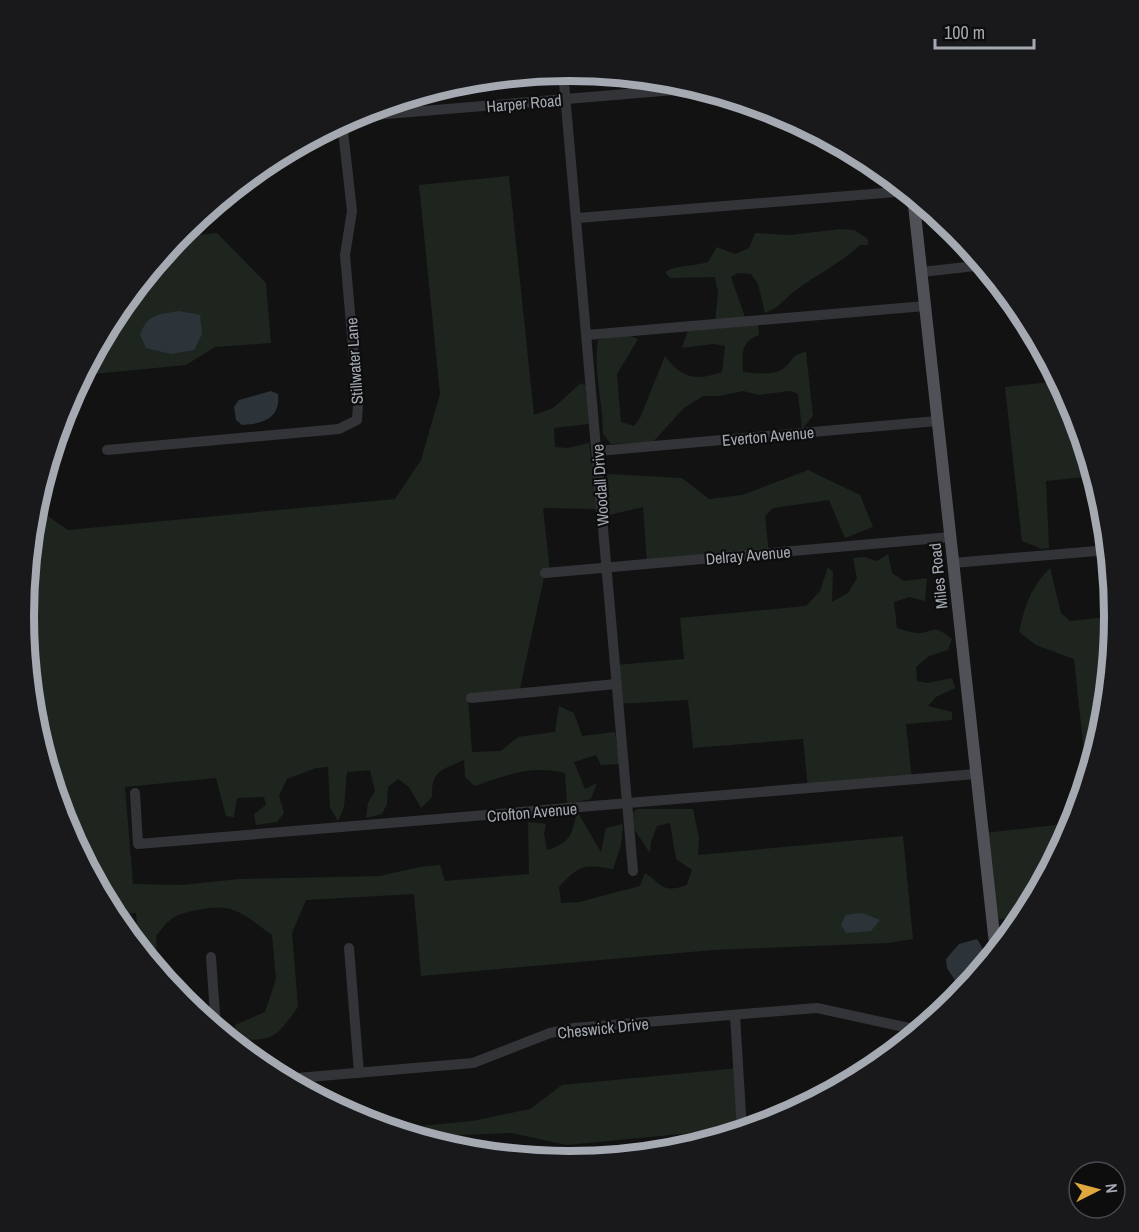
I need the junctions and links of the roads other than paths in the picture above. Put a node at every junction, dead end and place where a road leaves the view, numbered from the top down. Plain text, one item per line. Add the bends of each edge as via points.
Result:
1 (564, 81) edge
2 (670, 90) edge
3 (566, 99) junction
4 (385, 114) edge
5 (343, 132) edge
6 (896, 193) edge
7 (914, 208) edge
8 (578, 218) junction
9 (975, 267) edge
10 (922, 272) junction
11 (926, 306) junction
12 (587, 334) junction
13 (937, 421) junction
14 (107, 450) dead end
15 (598, 451) junction
16 (950, 537) junction
17 (1100, 551) edge
18 (953, 563) junction
19 (606, 567) junction
20 (545, 573) dead end
21 (616, 684) junction
22 (471, 698) dead end
23 (976, 774) junction
24 (135, 793) dead end
25 (627, 804) junction
26 (633, 871) dead end
27 (995, 941) edge
28 (349, 948) dead end
29 (211, 957) dead end
30 (735, 1015) junction
31 (215, 1016) edge
32 (910, 1028) edge
33 (359, 1073) junction
34 (300, 1078) edge
35 (742, 1123) edge

1 - 3 street, Woodall Drive
2 - 3 street, Harper Road
3 - 4 street, Harper Road
3 - 8 street, Woodall Drive
5 - 14 street, Stillwater Lane via 352,211 345,255 357,420 339,429
6 - 8 street
7 - 10 main road, Miles Road
8 - 12 street, Woodall Drive
9 - 10 street
10 - 11 main road, Miles Road
11 - 12 street
11 - 13 main road, Miles Road
12 - 15 street, Woodall Drive
13 - 15 street, Everton Avenue
13 - 16 main road, Miles Road
15 - 19 street, Woodall Drive
16 - 18 main road, Miles Road
16 - 19 street, Delray Avenue
17 - 18 street
18 - 23 main road, Miles Road
19 - 20 street, Delray Avenue
19 - 21 street, Woodall Drive
21 - 22 street
21 - 25 street, Woodall Drive
23 - 25 street, Crofton Avenue
23 - 27 main road, Miles Road
24 - 25 street, Crofton Avenue via 138,844
25 - 26 street, Woodall Drive
28 - 33 street
29 - 31 street
30 - 32 street, Cheswick Drive via 817,1008
30 - 33 street, Cheswick Drive via 574,1028 473,1063
30 - 35 street
33 - 34 street, Cheswick Drive

